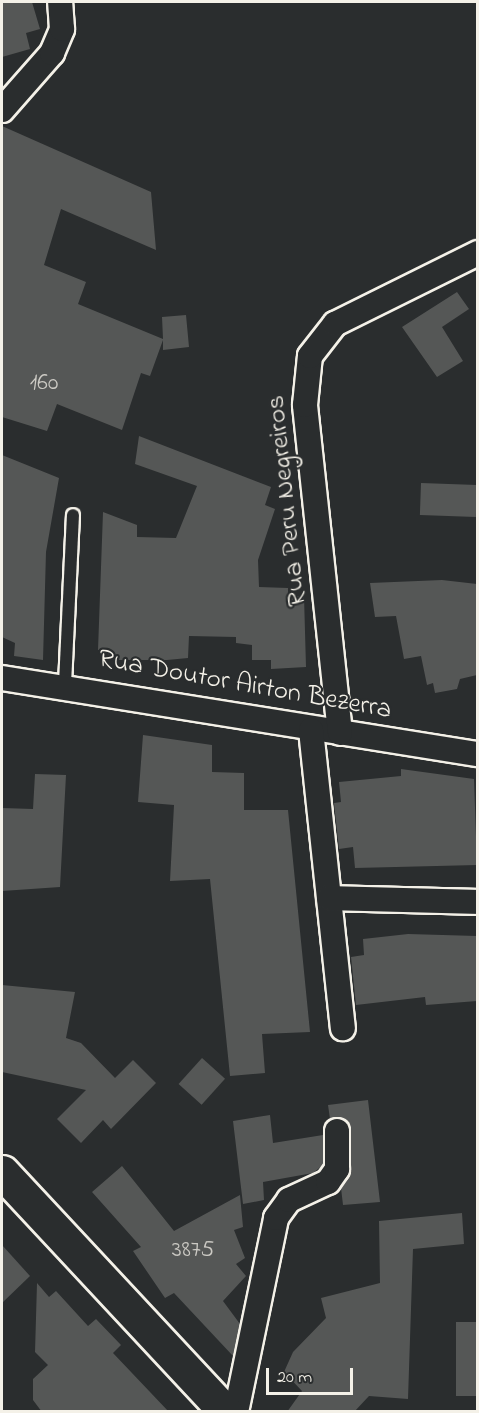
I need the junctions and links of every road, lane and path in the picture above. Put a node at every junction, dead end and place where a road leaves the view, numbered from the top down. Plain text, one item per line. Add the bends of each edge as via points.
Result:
1 (60, 2) edge
2 (2, 110) edge
3 (477, 253) edge
4 (73, 515) dead end
5 (2, 678) edge
6 (65, 684) junction
7 (311, 730) junction
8 (340, 733) junction
9 (477, 754) edge
10 (329, 898) junction
11 (477, 902) edge
12 (343, 1028) dead end
13 (337, 1131) dead end
14 (2, 1172) edge
15 (226, 1412) edge
16 (236, 1412) edge

1 - 2 street via 62,28 52,53
3 - 8 street, Rua Peru Negreiros via 335,324 310,356 305,405
4 - 6 lane
5 - 6 street, Rua Doutor Airton Bezerra
6 - 7 street, Rua Doutor Airton Bezerra
7 - 8 street, Rua Doutor Airton Bezerra
7 - 10 street
8 - 9 street, Rua Doutor Airton Bezerra
10 - 11 street
10 - 12 street
13 - 16 street via 337,1168 328,1182 288,1200 276,1218
14 - 15 street

